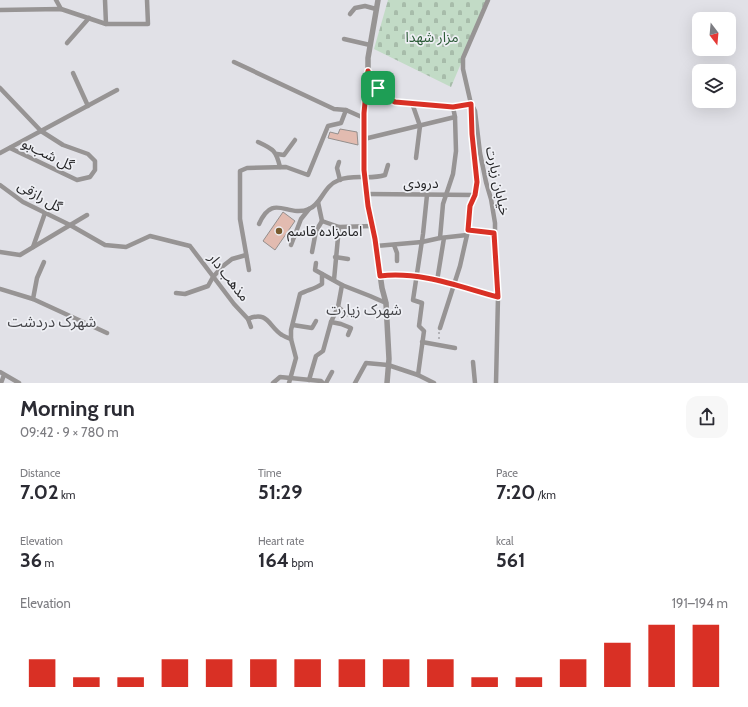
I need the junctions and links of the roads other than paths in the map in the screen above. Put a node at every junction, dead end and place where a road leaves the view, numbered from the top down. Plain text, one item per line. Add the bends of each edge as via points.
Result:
1 (56, 0) edge
2 (105, 0) edge
3 (147, 0) edge
4 (378, 0) edge
5 (488, 0) edge
6 (61, 9) junction
7 (376, 9) junction
8 (0, 10) edge
9 (350, 14) dead end
10 (89, 18) junction
11 (106, 24) junction
12 (344, 39) dead end
13 (67, 43) dead end
14 (370, 45) junction
15 (234, 62) dead end
16 (368, 71) junction
17 (73, 73) dead end
18 (0, 88) edge
19 (116, 90) dead end
20 (412, 103) junction
21 (471, 104) junction
22 (88, 106) junction
23 (453, 107) junction
24 (346, 110) junction
25 (456, 117) junction
26 (364, 118) junction
27 (420, 126) junction
28 (41, 131) junction
29 (364, 139) junction
30 (295, 140) dead end
31 (258, 142) dead end
32 (10, 148) junction
33 (0, 153) edge
34 (277, 154) junction
35 (416, 158) dead end
36 (339, 162) dead end
37 (388, 165) dead end
38 (280, 167) junction
39 (365, 178) junction
40 (340, 180) junction
41 (0, 185) edge
42 (366, 194) junction
43 (445, 194) junction
44 (427, 195) junction
45 (475, 195) junction
46 (318, 202) junction
47 (309, 209) junction
48 (45, 214) junction
49 (86, 215) dead end
50 (322, 221) junction
51 (259, 224) dead end
52 (70, 225) junction
53 (372, 226) junction
54 (339, 227) junction
55 (467, 233) junction
56 (494, 233) junction
57 (442, 238) junction
58 (422, 242) junction
59 (291, 245) dead end
60 (394, 245) junction
61 (190, 246) joint
62 (376, 246) junction
63 (33, 247) junction
64 (0, 252) edge
65 (312, 252) dead end
66 (246, 255) junction
67 (335, 257) junction
68 (348, 259) dead end
69 (397, 261) dead end
70 (44, 262) dead end
71 (316, 262) dead end
72 (248, 270) dead end
73 (322, 274) junction
74 (380, 276) junction
75 (417, 276) junction
76 (213, 277) junction
77 (334, 280) junction
78 (437, 281) junction
79 (342, 285) junction
80 (454, 285) junction
81 (0, 289) edge
82 (176, 293) dead end
83 (498, 297) junction
84 (33, 299) junction
85 (386, 303) junction
86 (338, 307) junction
87 (348, 314) dead end
88 (248, 318) junction
89 (316, 321) dead end
90 (331, 322) junction
91 (293, 325) junction
92 (251, 327) dead end
93 (440, 328) road end
94 (107, 333) dead end
95 (348, 335) dead end
96 (291, 339) junction
97 (422, 342) junction
98 (455, 348) dead end
99 (472, 362) dead end
100 (388, 365) junction
101 (332, 372) dead end
102 (2, 374) edge
103 (418, 376) junction
104 (290, 378) junction
105 (309, 380) junction
106 (1, 383) edge
107 (19, 383) edge
108 (273, 383) edge
109 (289, 383) edge
110 (323, 383) edge
111 (326, 383) edge
112 (355, 383) edge
113 (387, 383) edge
114 (434, 383) edge
115 (475, 383) edge
116 (496, 383) edge

1 - 6 street
2 - 11 street
3 - 11 street via 148,24
4 - 7 street
5 - 21 street via 463,58
6 - 8 street
6 - 10 street
7 - 9 street via 365,6 355,8
7 - 14 street
10 - 11 street
10 - 13 street
12 - 14 street
14 - 16 street
15 - 24 street via 334,109
16 - 20 street via 382,95 395,102
16 - 26 street
17 - 22 street
18 - 28 street
19 - 22 street
20 - 23 street
20 - 27 street
21 - 23 street
21 - 45 street via 477,182
21 - 56 street, خیابان زیارت via 475,111 480,153 491,199
22 - 28 street
23 - 25 street
24 - 26 street
24 - 38 street via 340,123 328,126 308,175
25 - 27 street
25 - 43 street via 453,174
26 - 29 street
27 - 29 street
27 - 35 street
28 - 32 street
28 - 32 street, گل شب‌بو via 62,145 88,154 95,161 95,170 90,177 77,180
29 - 39 street
30 - 34 street via 284,155
31 - 34 street via 272,148
32 - 33 street
34 - 38 street
36 - 40 street via 337,168
37 - 39 street via 385,175
38 - 66 street via 240,170 240,219
39 - 40 street
39 - 42 street
40 - 46 street via 330,185
41 - 48 street, گل رازقی
42 - 44 street, درودی
42 - 53 street
43 - 44 street, درودی
43 - 45 street, درودی
43 - 57 street
44 - 58 street
45 - 55 street via 470,206
46 - 47 street
46 - 50 street
47 - 51 street via 299,211 275,207 266,211
47 - 59 street via 301,219
48 - 52 street, گل رازقی
48 - 63 street
49 - 52 street
50 - 54 street
50 - 65 street via 316,231
52 - 61 street, گل رازقی via 105,245 126,247 150,236
52 - 63 street
53 - 54 street
53 - 62 street
54 - 67 street
55 - 56 street
55 - 57 street
55 - 80 street
56 - 83 street, خیابان زیارت
57 - 58 street
57 - 78 street
58 - 60 street
58 - 75 street
60 - 62 street
60 - 69 street
61 - 76 street, مذهب دار
62 - 74 street
63 - 64 street via 20,255
66 - 72 street
66 - 76 street via 227,262
67 - 68 street
67 - 77 street
70 - 84 street via 37,278
71 - 73 street via 315,270
73 - 77 street
73 - 91 street via 322,284 300,294
74 - 75 street
74 - 85 street
75 - 78 street
75 - 97 street via 413,300 422,303 419,326 424,331
76 - 82 street via 208,286 185,294
76 - 88 street, مذهب دار
77 - 79 street
78 - 80 street
79 - 85 street
79 - 86 street
80 - 83 street
80 - 93 street
81 - 84 street
83 - 116 street, خیابان زیارت
84 - 94 street
85 - 100 street
86 - 87 street
86 - 90 street
88 - 92 street
88 - 96 street, مذهب دار via 266,318 282,335
89 - 91 street via 312,328
90 - 95 street via 350,328
90 - 105 street via 323,350 316,356
91 - 96 street
96 - 104 street via 296,358
97 - 98 street
97 - 103 street
99 - 115 street
100 - 103 street
100 - 112 street via 366,363
100 - 113 street
101 - 111 street
102 - 106 street
102 - 107 street
103 - 114 street
104 - 105 street
104 - 108 street via 280,377
104 - 109 street
105 - 110 street

